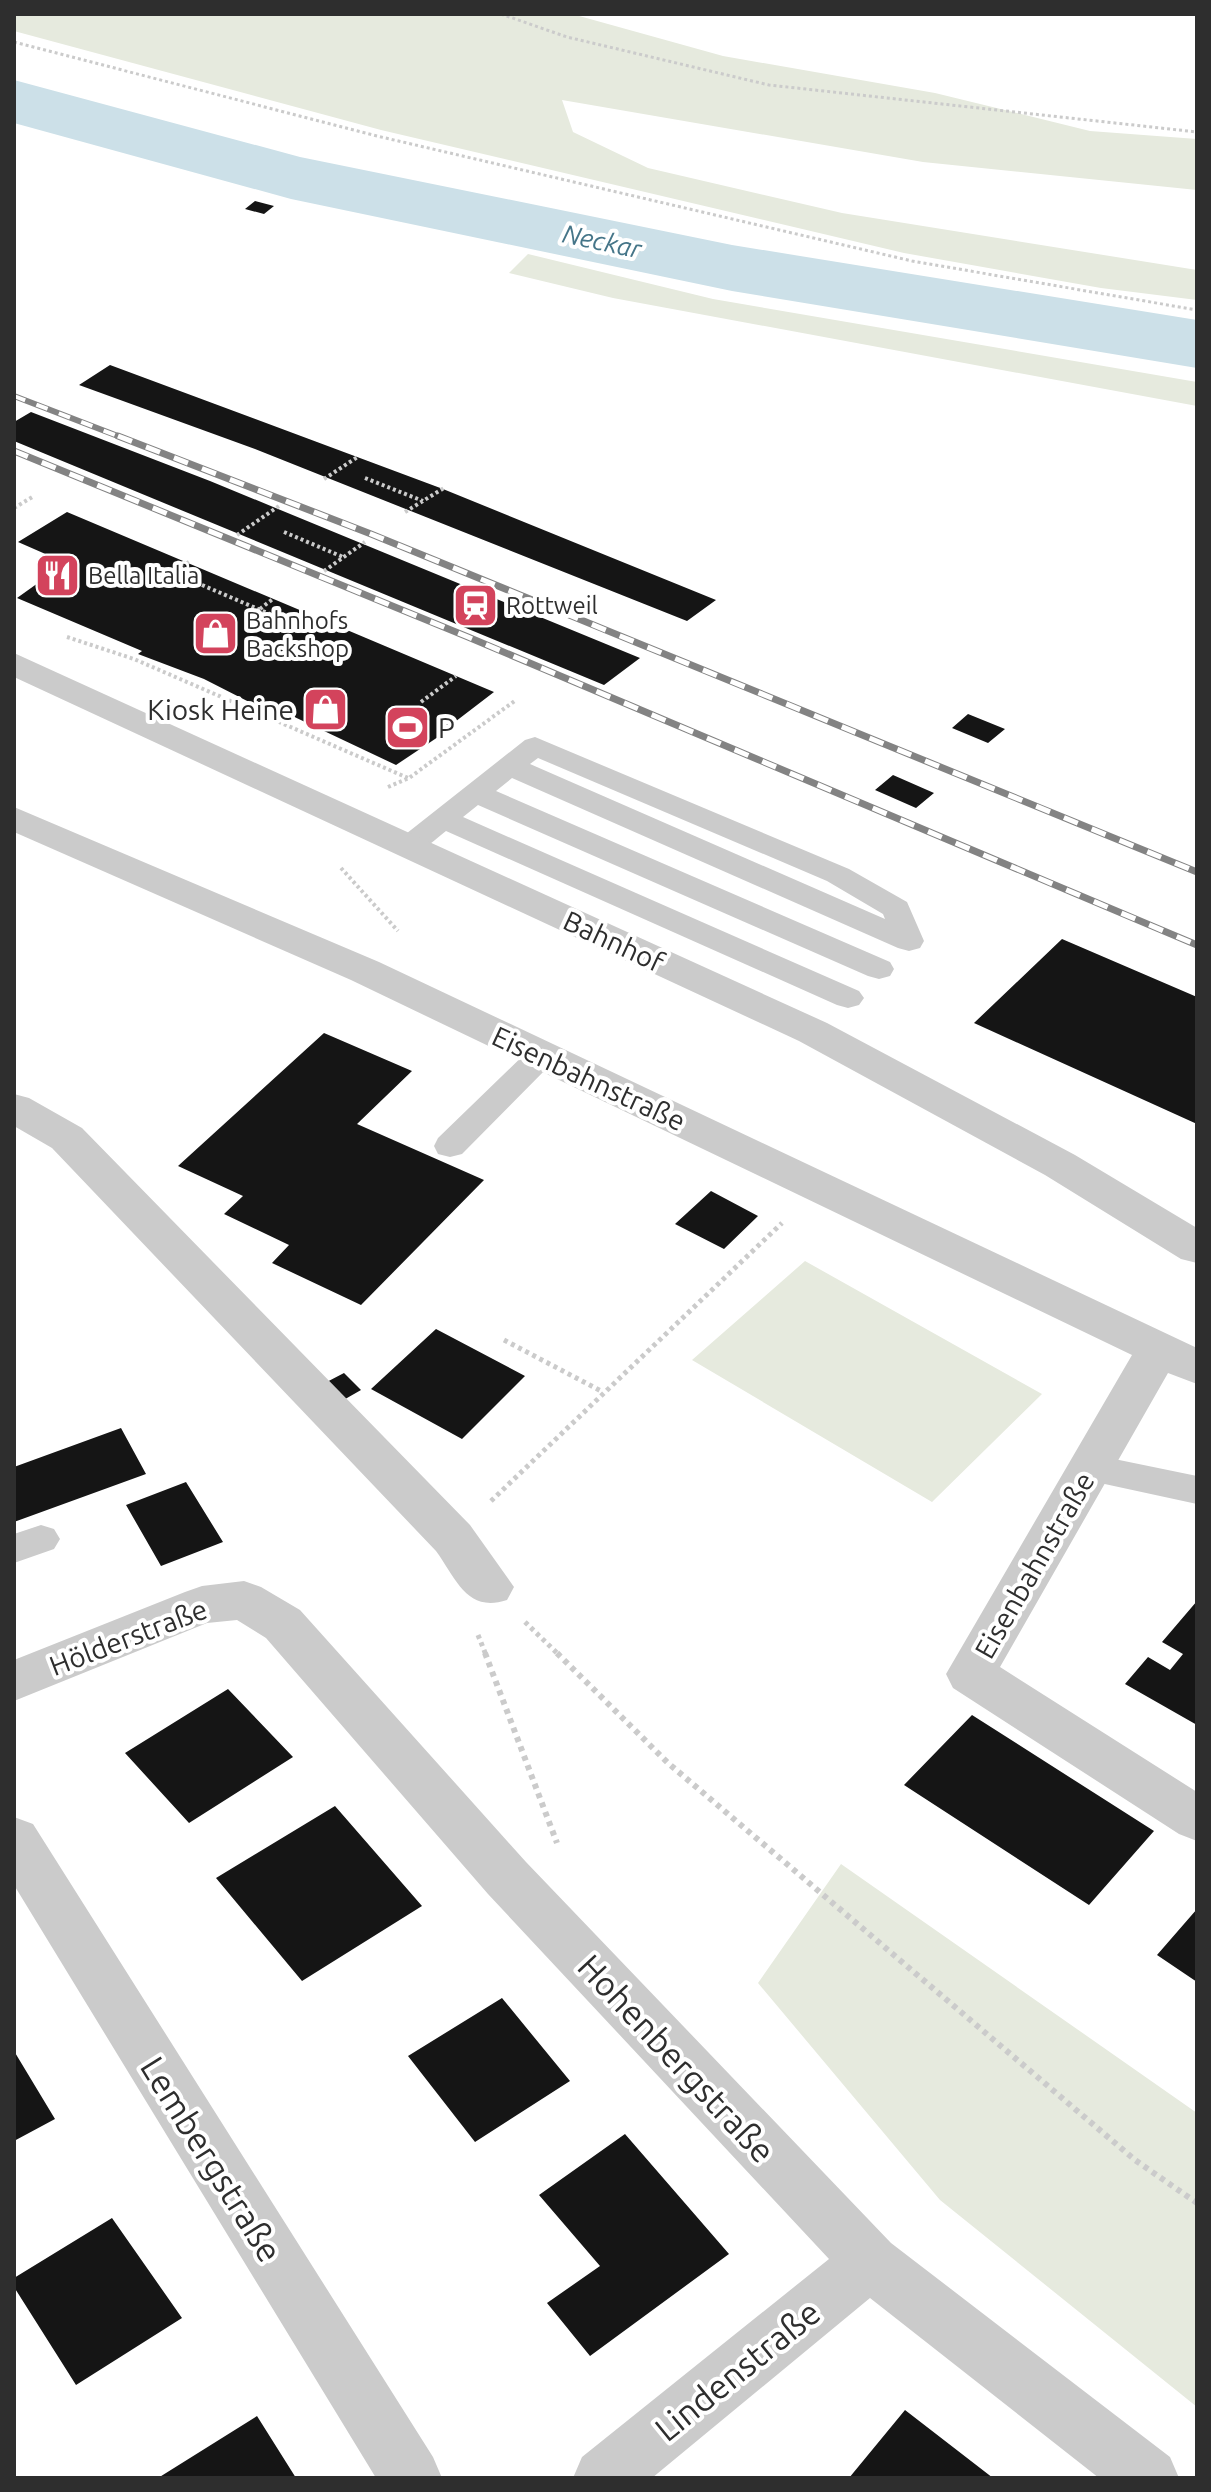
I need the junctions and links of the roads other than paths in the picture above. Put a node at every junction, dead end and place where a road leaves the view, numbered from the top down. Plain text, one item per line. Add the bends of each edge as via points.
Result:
1 (14, 664) edge
2 (475, 793) junction
3 (14, 818) edge
4 (443, 819) junction
5 (407, 847) junction
6 (879, 969) junction
7 (848, 998) junction
8 (813, 1032) junction
9 (542, 1055) junction
10 (14, 1108) edge
11 (450, 1146) dead end
12 (1197, 1248) edge
13 (1178, 1358) edge
14 (1090, 1468) junction
15 (1197, 1490) edge
16 (490, 1587) road end
17 (244, 1600) joint
18 (14, 1681) edge
19 (1197, 1819) edge
20 (14, 1839) edge
21 (870, 2262) junction
22 (411, 2478) edge
23 (604, 2478) edge
24 (1148, 2478) edge

1 - 5 street, Bahnhof
2 - 4 lane
2 - 6 lane
2 - 6 lane via 510,766 909,941
3 - 9 street, Eisenbahnstraße via 365,971
4 - 5 lane
4 - 7 lane
5 - 8 street, Bahnhof
6 - 7 lane
7 - 8 lane
8 - 12 street, Bahnhof via 1060,1165
9 - 11 lane
9 - 13 street, Eisenbahnstraße
10 - 16 street via 67,1138 453,1538
13 - 14 street, Eisenbahnstraße
14 - 15 lane
14 - 19 street, Eisenbahnstraße via 971,1674
17 - 18 street, Hölderstraße via 202,1605
17 - 21 street, Hohenbergstraße via 283,1624 507,1878
20 - 22 street, Lembergstraße
21 - 23 street, Lindenstraße
21 - 24 street, Hohenbergstraße

